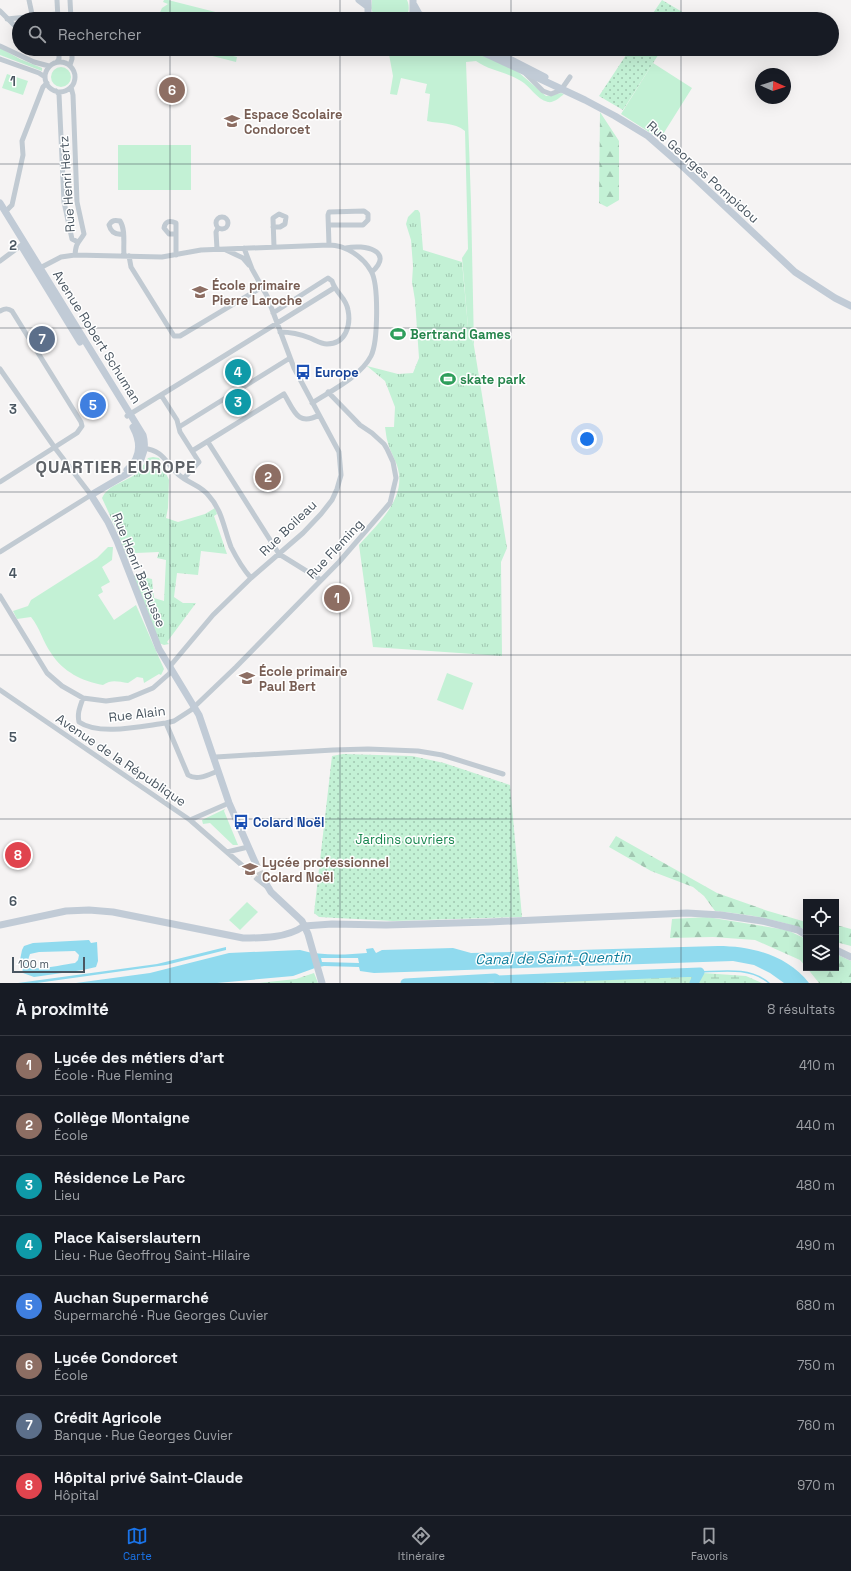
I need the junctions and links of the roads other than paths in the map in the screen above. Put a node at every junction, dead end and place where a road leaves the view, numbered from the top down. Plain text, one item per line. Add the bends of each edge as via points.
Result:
1 (30, 0) edge
2 (57, 0) edge
3 (70, 0) edge
4 (359, 0) edge
5 (413, 2) edge
6 (368, 3) edge
7 (0, 11) edge
8 (32, 12) edge
9 (58, 12) edge
10 (71, 12) edge
11 (414, 12) edge
12 (418, 12) edge
13 (8, 19) junction
14 (12, 19) edge
15 (12, 23) edge
16 (0, 46) edge
17 (12, 52) edge
18 (21, 56) edge
19 (59, 56) edge
20 (72, 56) edge
21 (490, 56) edge
22 (503, 56) edge
23 (0, 59) edge
24 (57, 62) junction
25 (70, 65) junction
26 (49, 66) junction
27 (570, 77) dead end
28 (46, 80) junction
29 (71, 87) junction
30 (562, 88) junction
31 (56, 91) junction
32 (0, 203) edge
33 (3, 213) edge
34 (329, 226) junction
35 (273, 227) dead end
36 (218, 228) dead end
37 (123, 234) dead end
38 (176, 234) dead end
39 (78, 242) junction
40 (22, 244) junction
41 (329, 245) junction
42 (256, 247) junction
43 (274, 247) junction
44 (244, 248) junction
45 (346, 248) junction
46 (217, 249) junction
47 (224, 249) junction
48 (176, 255) junction
49 (75, 256) junction
50 (127, 256) junction
51 (248, 259) junction
52 (0, 261) edge
53 (38, 269) junction
54 (252, 269) junction
55 (372, 272) junction
56 (262, 287) junction
57 (334, 288) junction
58 (851, 306) edge
59 (0, 311) edge
60 (273, 312) junction
61 (276, 324) junction
62 (280, 332) junction
63 (290, 358) junction
64 (0, 371) edge
65 (328, 392) junction
66 (161, 395) junction
67 (312, 403) junction
68 (128, 415) junction
69 (319, 415) junction
70 (179, 427) junction
71 (208, 442) junction
72 (55, 448) junction
73 (144, 449) junction
74 (192, 452) junction
75 (184, 478) junction
76 (0, 482) edge
77 (91, 494) junction
78 (0, 552) edge
79 (279, 554) junction
80 (251, 578) junction
81 (321, 580) junction
82 (0, 596) edge
83 (170, 669) junction
84 (0, 690) edge
85 (83, 698) junction
86 (195, 706) junction
87 (166, 723) junction
88 (214, 760) junction
89 (218, 772) junction
90 (503, 774) dead end
91 (229, 803) junction
92 (190, 820) junction
93 (248, 847) junction
94 (227, 852) junction
95 (255, 862) tunnel mouth
96 (244, 867) tunnel mouth
97 (260, 878) tunnel mouth
98 (0, 924) edge
99 (304, 926) junction
100 (803, 933) edge
101 (839, 951) edge
102 (851, 957) edge
103 (322, 983) edge

1 - 8 street
2 - 9 street
3 - 10 street
4 - 6 street
5 - 11 street
5 - 12 street
7 - 13 street
13 - 14 street
13 - 15 street
16 - 17 street
18 - 26 street
19 - 24 street
20 - 25 street
21 - 30 street, Rue Georges Pompidou
22 - 30 street, Rue Georges Pompidou
23 - 28 street via 39,73
24 - 25 street
24 - 26 street
25 - 29 street via 75,78
26 - 28 street
27 - 30 street
28 - 31 street
28 - 33 street via 22,141 23,155 12,205
29 - 31 street via 64,91
29 - 39 street, Rue Henri Hertz via 77,202 84,234
30 - 58 street, Rue Georges Pompidou via 634,127 658,144 806,281
31 - 39 street, Rue Henri Hertz via 59,94 64,202 72,239
32 - 33 street, Avenue Robert Schuman
33 - 40 street, Avenue Robert Schuman
34 - 34 street via 363,225 368,220 368,214 364,211 331,212 328,215
34 - 41 street
35 - 43 street
36 - 46 street
37 - 50 street
38 - 48 street
39 - 49 street
40 - 52 street
40 - 53 street, Avenue Robert Schuman
41 - 43 street
41 - 45 street
42 - 43 street
42 - 44 street
42 - 51 street
44 - 47 street
44 - 51 street, Rue Boileau
45 - 55 street via 361,259
45 - 55 street via 354,246 374,249 380,259 379,266
46 - 47 street
46 - 48 street
47 - 54 street, Rue Boileau via 243,258
48 - 50 street
49 - 50 street
49 - 53 street via 61,257
50 - 56 street via 131,267 177,337
51 - 54 street, Rue Boileau
53 - 68 street, Avenue Robert Schuman via 72,329
54 - 56 street, Rue Boileau
55 - 65 street via 375,286 376,336 371,355 357,373
56 - 60 street, Rue Boileau
57 - 60 street via 328,278
57 - 61 street
57 - 62 street via 344,299 348,309 349,324 343,338 328,344 297,333
59 - 72 street via 12,311 81,422 80,431
60 - 61 street, Rue Boileau
61 - 62 street, Rue Boileau
61 - 66 street
62 - 63 street, Rue Boileau
63 - 67 street, Rue Boileau
63 - 70 street
64 - 72 street, Rue Henri Barbusse
65 - 67 street
65 - 81 street, Rue Fleming via 360,425 384,444 396,472 396,485 390,503 357,543
66 - 68 street
66 - 70 street
67 - 69 street, Rue Boileau
68 - 73 street, Avenue Robert Schuman
69 - 71 street via 310,420 300,418 284,394
69 - 79 street, Rue Boileau via 338,452 341,469 337,489 321,514
70 - 74 street
71 - 74 street
71 - 79 street
72 - 76 street
72 - 77 street, Rue Henri Barbusse
73 - 75 street via 164,457
73 - 77 street via 141,460 132,471
74 - 75 street via 199,462
75 - 80 street via 208,494 216,504 231,547
77 - 78 street
77 - 83 street, Rue Henri Barbusse via 111,528 159,649
79 - 80 street, Rue Boileau
79 - 81 street
80 - 83 street, Rue Boileau via 213,616
81 - 86 street, Rue Fleming
82 - 85 street via 47,673 62,686
83 - 85 street, Rue Boileau via 153,688 129,698 106,701
83 - 86 street, Rue Henri Barbusse
84 - 92 street, Avenue de la République
85 - 87 street, Rue Alain via 78,717 79,722 84,725 107,730
86 - 87 street, Rue Alain via 174,721
86 - 88 street, Rue Henri Barbusse
87 - 89 street via 188,775 199,778
88 - 89 street, Rue Henri Barbusse
88 - 90 street via 216,757 333,750 418,751 442,755
89 - 91 street
91 - 92 street
91 - 93 street
92 - 94 street, Avenue de la République
93 - 94 street
93 - 95 street
94 - 96 street, Avenue de la République
97 - 99 street
98 - 99 street via 66,911 89,910 113,912 243,938 280,935
99 - 100 street via 489,922 687,913 762,921
99 - 103 street
101 - 102 street

